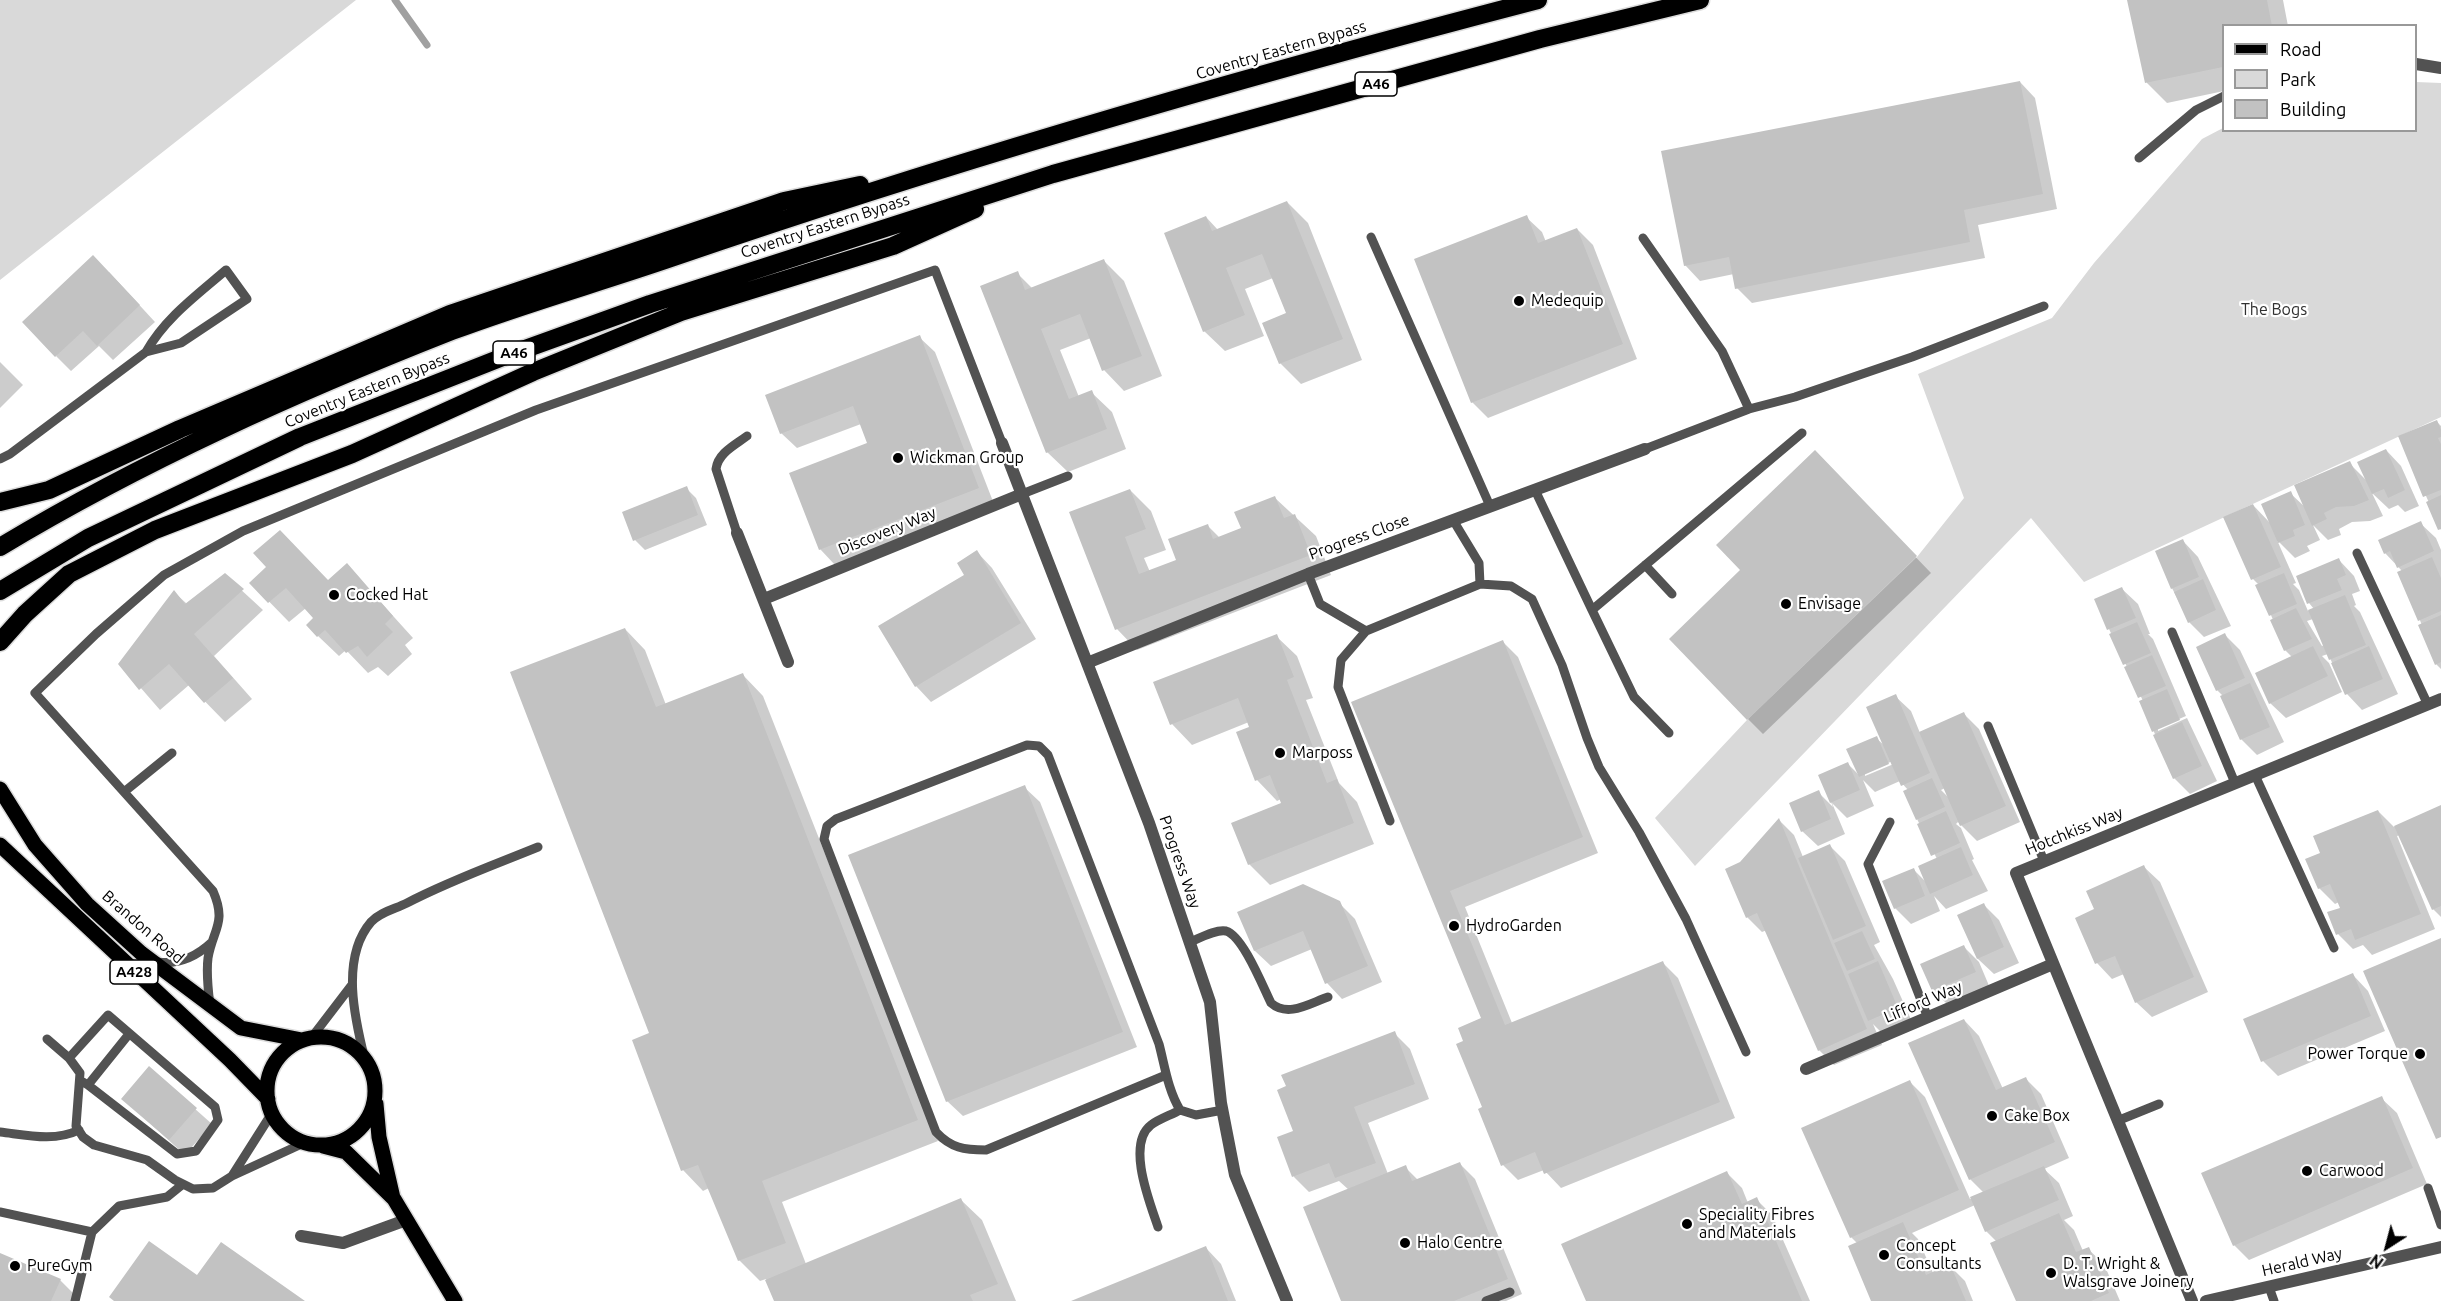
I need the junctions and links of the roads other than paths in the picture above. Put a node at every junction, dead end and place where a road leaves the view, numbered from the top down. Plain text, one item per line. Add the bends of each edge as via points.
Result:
1 (1538, 0) edge
2 (1700, 0) edge
3 (2417, 64) edge
4 (2441, 68) edge
5 (2222, 97) edge
6 (2139, 158) dead end
7 (972, 162) junction
8 (1053, 174) junction
9 (1371, 237) dead end
10 (1643, 238) dead end
11 (2044, 306) dead end
12 (146, 352) junction
13 (1749, 409) junction
14 (1802, 433) dead end
15 (747, 436) dead end
16 (1002, 443) joint
17 (1645, 449) joint
18 (0, 459) edge
19 (1068, 476) dead end
20 (1535, 490) junction
21 (1022, 494) junction
22 (0, 502) edge
23 (1490, 506) junction
24 (1453, 520) junction
25 (737, 533) joint
26 (0, 547) edge
27 (2357, 553) dead end
28 (1645, 566) junction
29 (1308, 574) junction
30 (1480, 584) junction
31 (0, 591) edge
32 (1672, 594) dead end
33 (764, 598) junction
34 (1592, 610) junction
35 (1366, 631) junction
36 (2172, 632) dead end
37 (0, 642) edge
38 (788, 662) dead end
39 (1087, 663) junction
40 (2441, 699) edge
41 (2428, 705) junction
42 (1988, 726) dead end
43 (1669, 733) dead end
44 (172, 753) dead end
45 (2255, 775) junction
46 (2235, 783) junction
47 (0, 789) edge
48 (124, 792) junction
49 (1390, 821) dead end
50 (1890, 822) dead end
51 (0, 845) edge
52 (538, 847) dead end
53 (2044, 861) junction
54 (214, 940) junction
55 (1190, 942) junction
56 (2334, 948) dead end
57 (152, 961) junction
58 (2054, 964) junction
59 (351, 986) junction
60 (1328, 997) dead end
61 (210, 1005) junction
62 (1928, 1018) junction
63 (129, 1034) junction
64 (47, 1039) dead end
65 (307, 1039) junction
66 (1746, 1052) dead end
67 (69, 1058) junction
68 (366, 1060) junction
69 (1806, 1070) dead end
70 (1166, 1075) junction
71 (84, 1083) junction
72 (375, 1095) junction
73 (2158, 1104) dead end
74 (270, 1106) junction
75 (1180, 1110) junction
76 (1223, 1110) junction
77 (2117, 1121) junction
78 (79, 1130) junction
79 (0, 1132) edge
80 (310, 1143) junction
81 (232, 1176) junction
82 (183, 1184) junction
83 (2428, 1188) dead end
84 (394, 1199) junction
85 (0, 1212) edge
86 (406, 1220) junction
87 (2441, 1225) edge
88 (1158, 1227) dead end
89 (92, 1232) junction
90 (301, 1236) dead end
91 (2441, 1247) edge
92 (2269, 1287) junction
93 (1510, 1292) dead end
94 (75, 1301) edge
95 (455, 1301) edge
96 (1287, 1301) edge
97 (1486, 1301) edge
98 (2192, 1301) edge
99 (2206, 1301) edge
100 (2274, 1301) edge

1 - 7 highway, Coventry Eastern Bypass / A46 via 1374,43
2 - 8 highway, Coventry Eastern Bypass / A46 via 1540,39
3 - 4 street
5 - 6 lane via 2196,110
7 - 22 highway via 784,201 450,314 180,429 49,490
7 - 26 highway, Coventry Eastern Bypass / A46 via 792,217 455,330 196,442 77,501
8 - 31 highway, Coventry Eastern Bypass / A46 via 650,304 502,357 300,437 88,538
8 - 37 highway via 893,246 670,316 532,372 352,454 155,530 69,574
9 - 23 lane
10 - 13 lane via 1722,351
11 - 13 lane via 1912,357
12 - 12 lane via 155,335 176,313 226,270 247,299 181,343
12 - 18 lane
13 - 17 lane
14 - 28 lane
15 - 25 lane via 724,453 716,469
16 - 21 street, Progress Way
16 - 48 lane via 935,270 536,410 243,531 164,575 96,634 35,693
17 - 20 street, Progress Close
19 - 21 lane
20 - 23 street, Progress Close
20 - 34 lane
21 - 33 street, Discovery Way
21 - 39 street, Progress Way
23 - 24 street, Progress Close
24 - 29 street, Progress Close
24 - 30 lane via 1479,563
25 - 33 street
27 - 41 lane
28 - 32 lane
28 - 34 lane
29 - 35 lane via 1320,603
29 - 39 street, Progress Close
30 - 35 lane
30 - 66 lane via 1510,586 1532,599 1562,665 1599,767 1686,919
33 - 38 street
34 - 43 lane via 1634,697
35 - 49 lane via 1341,660 1338,687
36 - 46 lane
39 - 55 street, Progress Way
40 - 41 street, Hotchkiss Way
41 - 45 street, Hotchkiss Way
42 - 53 lane
44 - 48 lane
45 - 46 street, Hotchkiss Way
45 - 56 lane
46 - 53 street, Hotchkiss Way
47 - 57 main road, Brandon Road / A428 via 43,853 87,904
48 - 54 lane via 213,891 220,906 220,925
50 - 62 lane via 1868,864
51 - 74 main road, A428 via 231,1060
52 - 59 lane via 426,893 377,918 361,941
53 - 58 street, Hotchkiss Way via 2016,873
54 - 57 lane via 185,961
54 - 61 lane via 208,956
55 - 60 lane via 1219,932 1231,934 1244,949 1277,1009 1290,1011
55 - 76 street, Progress Way via 1210,1002
57 - 61 main road, Brandon Road / A428
58 - 62 street, Lifford Way
58 - 77 street, Hotchkiss Way
59 - 65 lane
59 - 68 lane
61 - 65 main road, Brandon Road / A428 via 241,1028
62 - 69 street, Lifford Way
63 - 67 lane via 108,1015
63 - 71 lane
63 - 71 lane via 219,1113 216,1126 196,1150 177,1154
64 - 67 lane
65 - 68 main road via 334,1038
65 - 74 main road via 285,1050 273,1066 268,1083
67 - 71 lane
68 - 72 main road
70 - 70 lane via 1159,1044 1056,777 1039,746 1027,745 836,819 827,826 824,838 936,1132 946,1143 964,1150 986,1150
70 - 75 lane via 1171,1096
71 - 78 lane via 75,1115
72 - 80 main road via 369,1117 356,1133 336,1143
72 - 84 main road via 379,1137
73 - 77 lane
74 - 80 main road via 286,1132
74 - 81 lane
75 - 76 lane via 1196,1115
75 - 88 lane via 1149,1126 1141,1139 1142,1178
76 - 96 street, Progress Way via 1234,1175
77 - 98 street, Hotchkiss Way
78 - 79 lane via 68,1136 48,1137
78 - 82 lane via 94,1145 147,1160
80 - 81 lane
80 - 84 main road via 346,1152
81 - 82 lane via 213,1188 194,1189
82 - 89 lane via 167,1197 118,1206
83 - 87 lane
84 - 86 main road
85 - 89 lane
86 - 90 street via 343,1243
86 - 95 main road
89 - 94 lane
91 - 92 street, Herald Way
92 - 99 street, Herald Way
92 - 100 lane
93 - 97 lane

